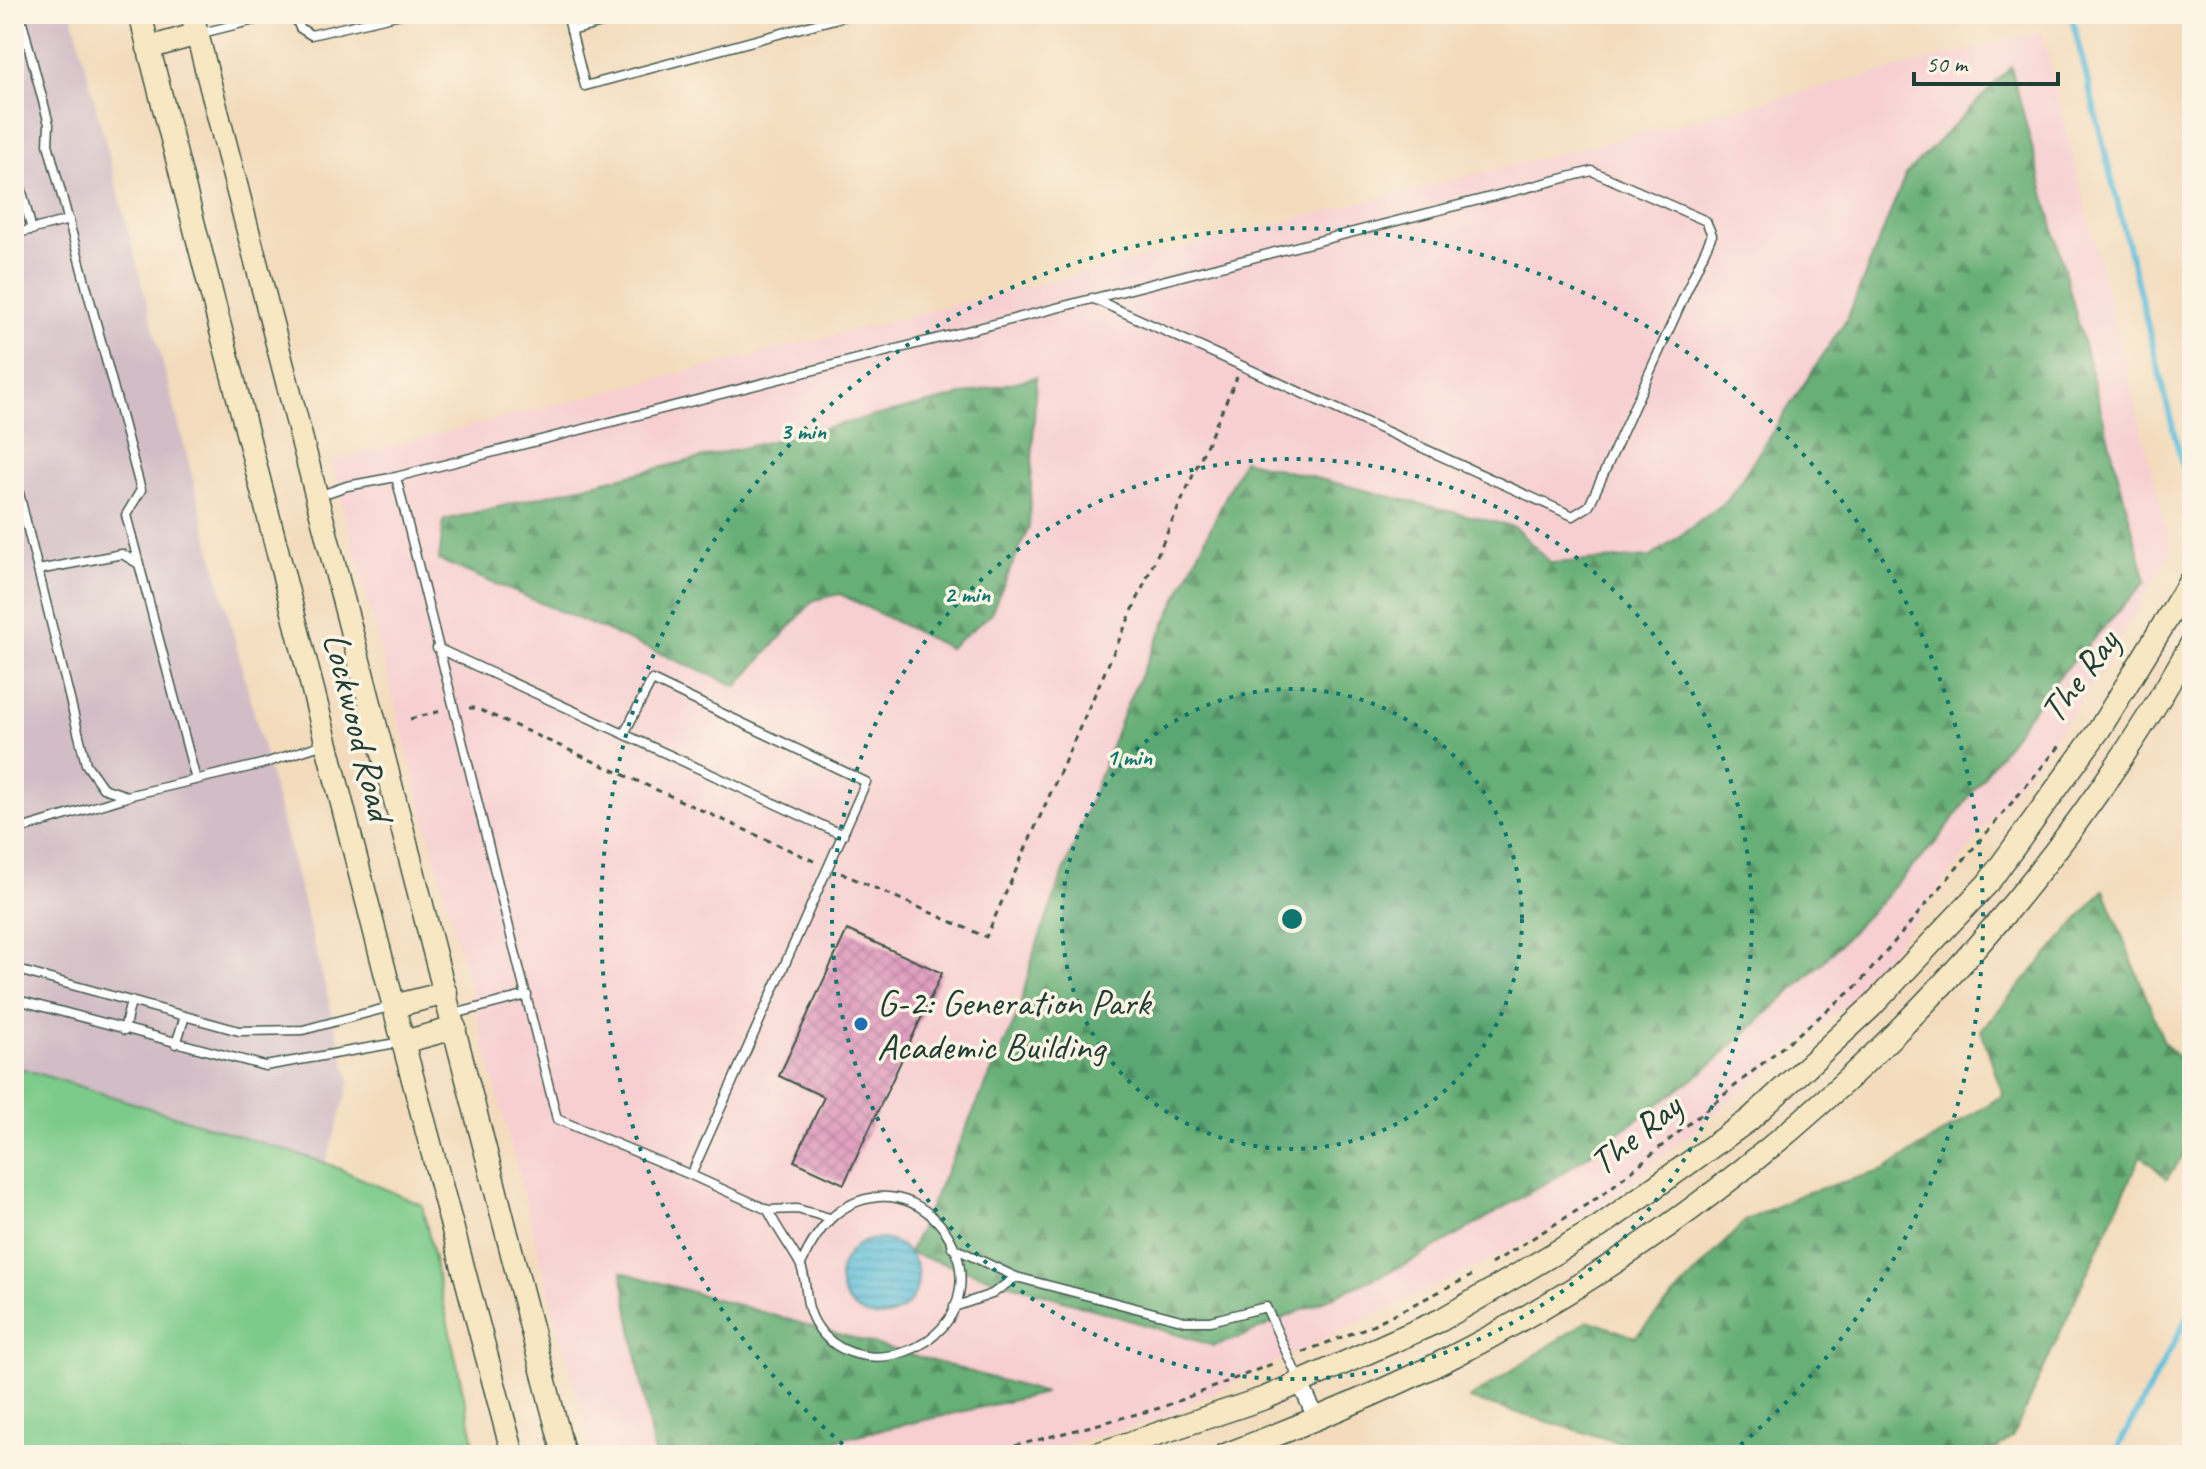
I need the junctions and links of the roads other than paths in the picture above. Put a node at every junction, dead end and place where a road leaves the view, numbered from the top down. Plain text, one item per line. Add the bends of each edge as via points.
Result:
1 (20, 14) edge
2 (140, 14) edge
3 (279, 14) edge
4 (294, 14) edge
5 (401, 14) edge
6 (567, 14) edge
7 (636, 14) edge
8 (853, 14) edge
9 (195, 24) edge
10 (571, 31) junction
11 (148, 48) junction
12 (14, 161) edge
13 (69, 220) junction
14 (32, 230) junction
15 (14, 234) edge
16 (1092, 298) junction
17 (14, 473) edge
18 (396, 477) junction
19 (317, 497) junction
20 (139, 564) junction
21 (38, 570) junction
22 (2192, 578) edge
23 (2192, 643) edge
24 (437, 648) junction
25 (625, 732) junction
26 (327, 743) junction
27 (196, 780) junction
28 (127, 796) junction
29 (14, 831) edge
30 (843, 835) junction
31 (14, 969) edge
32 (527, 995) junction
33 (14, 999) edge
34 (131, 1001) junction
35 (394, 1006) junction
36 (451, 1012) junction
37 (185, 1016) junction
38 (124, 1030) junction
39 (403, 1042) junction
40 (176, 1044) junction
41 (691, 1175) junction
42 (768, 1210) junction
43 (830, 1218) junction
44 (952, 1247) junction
45 (801, 1264) junction
46 (1016, 1277) junction
47 (954, 1307) junction
48 (1300, 1383) junction
49 (1317, 1420) junction
50 (513, 1455) edge
51 (564, 1455) edge
52 (1094, 1455) edge
53 (1225, 1455) edge

1 - 13 lane
2 - 11 main road, Lockwood Road
3 - 9 lane
4 - 5 lane via 300,28 311,35
6 - 10 lane
7 - 10 lane
8 - 10 lane via 585,86
9 - 11 main road
9 - 19 main road, Lockwood Road
11 - 26 main road, Lockwood Road
12 - 14 lane
13 - 14 lane
13 - 20 lane via 141,490 126,515
14 - 15 lane
16 - 16 lane via 1592,171 1706,221 1712,235 1589,506 1573,516
16 - 18 lane
17 - 21 lane
18 - 19 lane
18 - 24 lane
19 - 36 main road, Lockwood Road
20 - 21 lane via 122,554
20 - 27 lane
21 - 28 lane via 86,764 103,788
22 - 48 main road via 2099,730 1988,883 1871,1007 1749,1120 1599,1227 1467,1305
23 - 49 main road via 2126,750 2021,898 1826,1100 1728,1182 1594,1274 1460,1352
24 - 25 lane
24 - 32 lane
25 - 30 lane
25 - 30 lane via 652,680 866,782
26 - 27 lane
26 - 35 main road, Lockwood Road
27 - 28 lane
28 - 29 lane
30 - 41 lane
31 - 34 lane
32 - 36 lane
32 - 41 lane via 557,1119
33 - 38 lane
34 - 37 lane
34 - 38 lane
35 - 36 main road
35 - 37 lane via 303,1030 270,1033 239,1031
35 - 39 main road, Lockwood Road
36 - 39 main road
36 - 51 main road, Lockwood Road
37 - 40 lane
38 - 40 lane
39 - 40 lane via 265,1066
39 - 50 main road, Lockwood Road
41 - 42 lane
42 - 43 lane via 797,1209
42 - 45 lane
43 - 44 lane via 863,1199 901,1197 936,1218
43 - 45 lane via 815,1232
44 - 46 lane
44 - 47 lane via 960,1289
45 - 47 lane via 814,1322 853,1355 881,1359 914,1349 939,1330
46 - 47 lane via 992,1294
46 - 48 lane via 1185,1321 1210,1321 1266,1307
48 - 49 street
48 - 52 main road
49 - 53 main road

